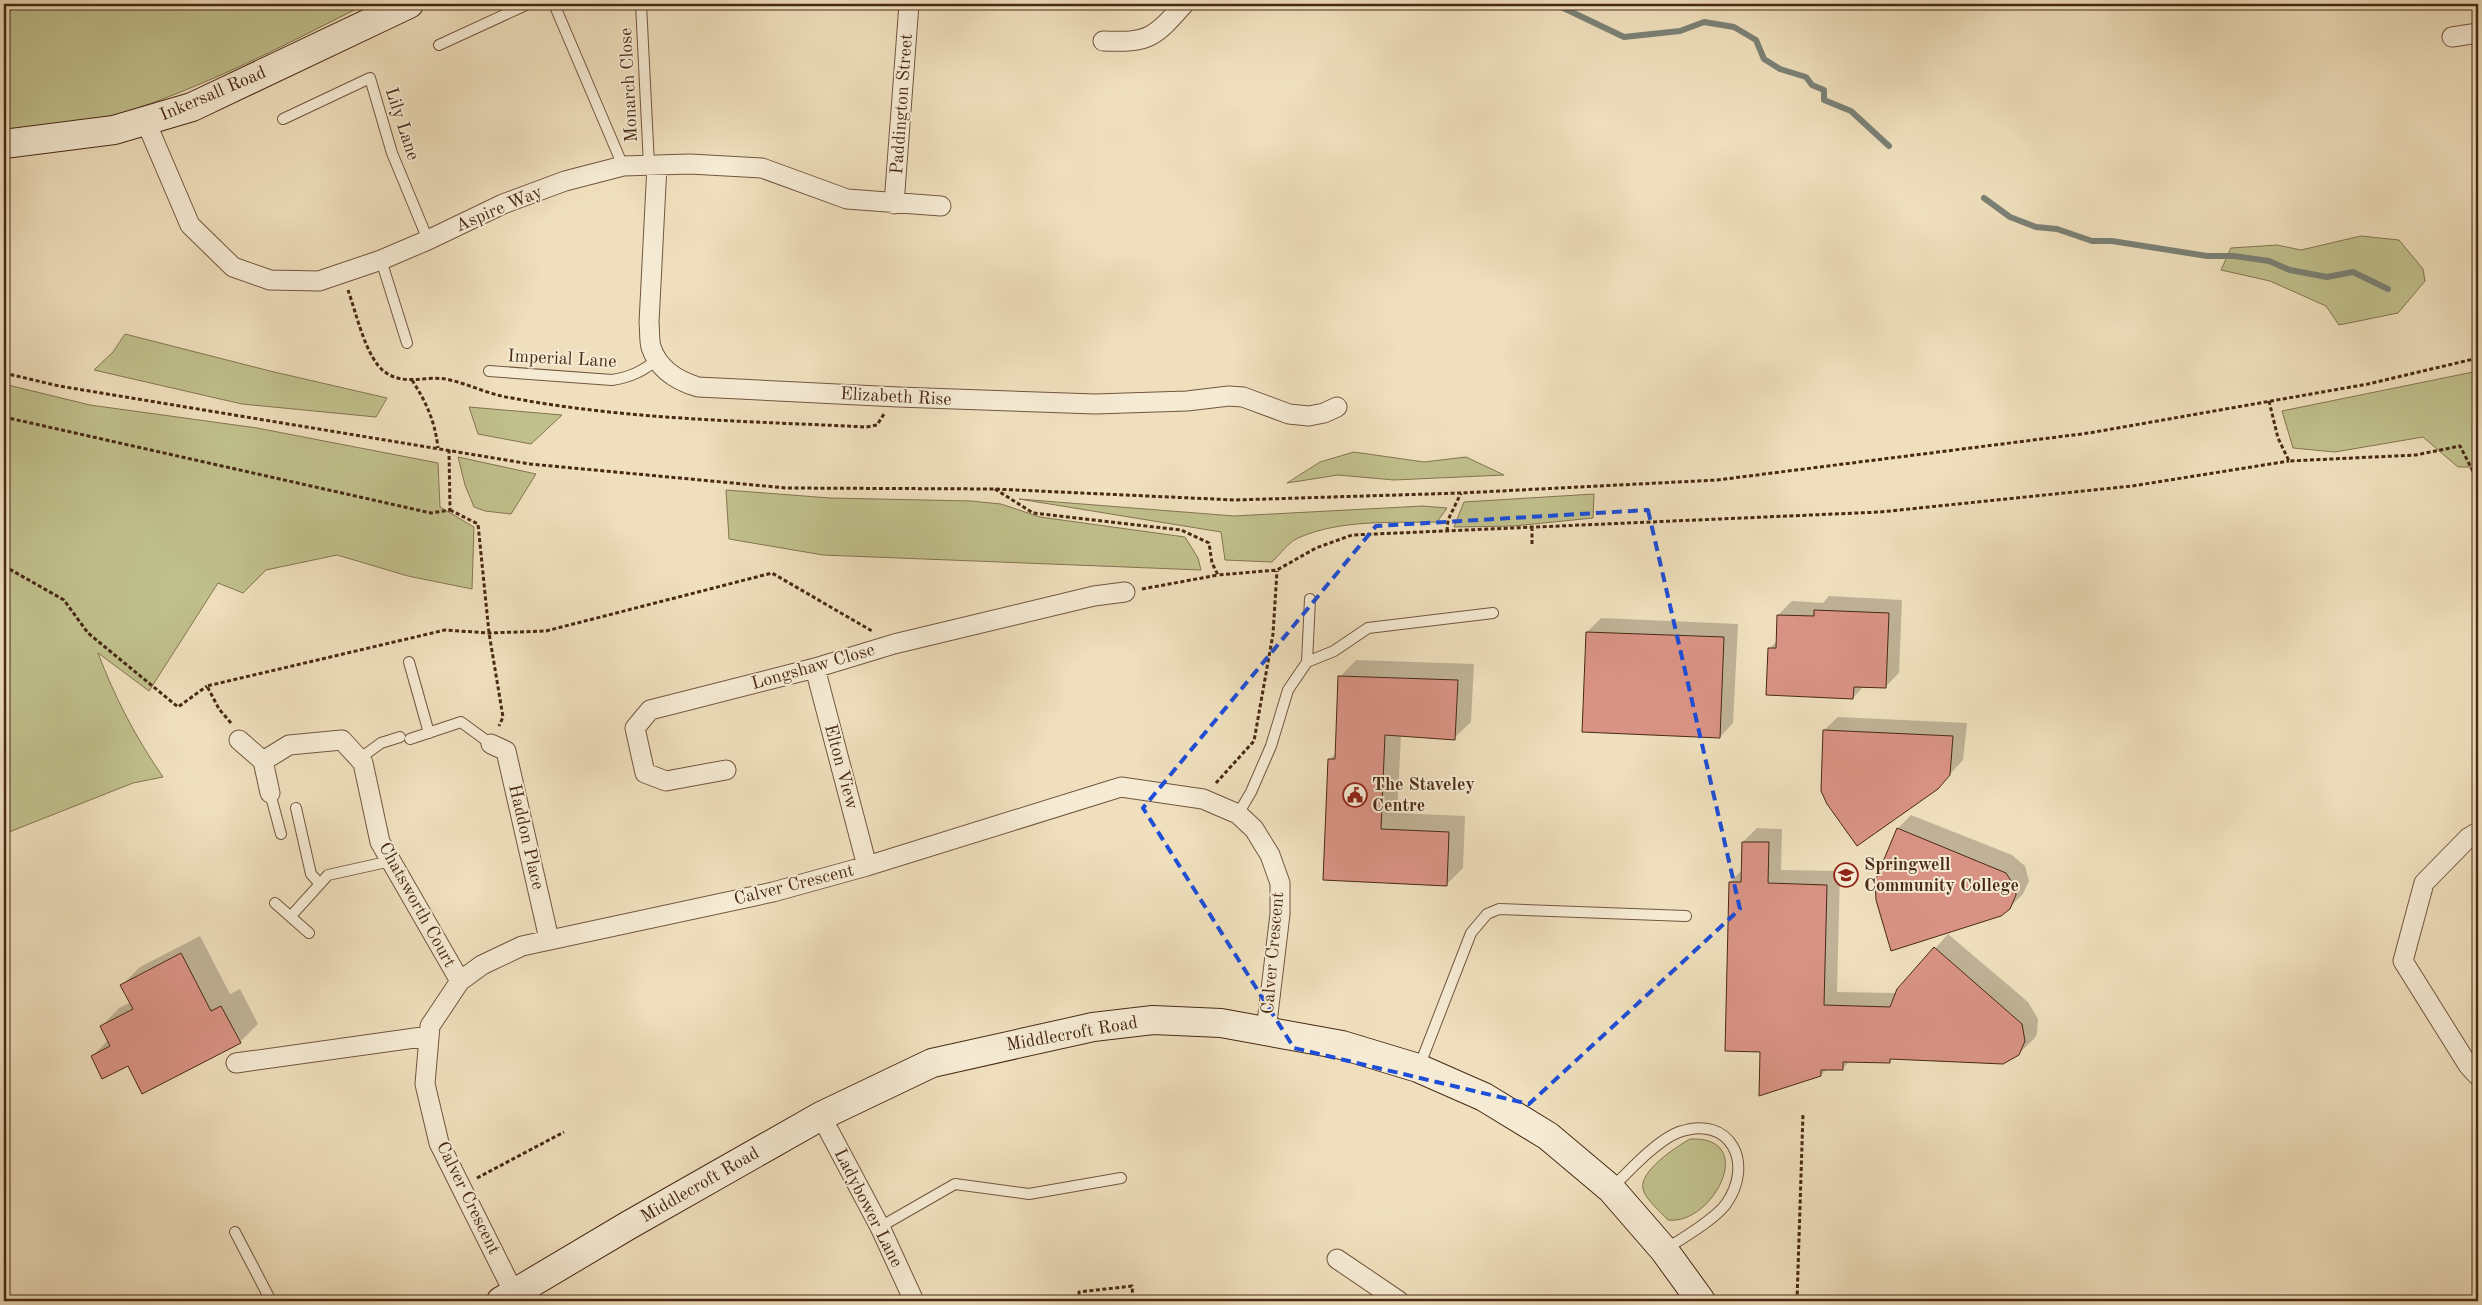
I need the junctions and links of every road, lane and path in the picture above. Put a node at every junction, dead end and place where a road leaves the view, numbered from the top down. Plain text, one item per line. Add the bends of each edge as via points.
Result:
1 (409, 4) edge
2 (528, 4) edge
3 (554, 4) edge
4 (641, 4) edge
5 (909, 4) edge
6 (1184, 4) edge
7 (2478, 33) edge
8 (2452, 37) dead end
9 (1103, 41) dead end
10 (439, 44) dead end
11 (283, 119) dead end
12 (146, 122) junction
13 (4, 144) edge
14 (653, 165) junction
15 (623, 166) junction
16 (894, 204) junction
17 (941, 206) dead end
18 (428, 240) junction
19 (381, 260) junction
20 (407, 343) dead end
21 (2478, 358) edge
22 (658, 359) junction
23 (489, 371) dead end
24 (4, 373) edge
25 (412, 379) dead end
26 (2269, 402) junction
27 (1337, 407) dead end
28 (4, 417) edge
29 (438, 448) junction
30 (449, 450) junction
31 (2289, 461) junction
32 (2478, 481) edge
33 (994, 489) junction
34 (1461, 493) junction
35 (450, 510) junction
36 (1532, 528) junction
37 (1448, 531) junction
38 (1532, 544) dead end
39 (4, 566) edge
40 (1277, 570) junction
41 (1218, 575) junction
42 (1126, 592) joint
43 (1310, 599) dead end
44 (1493, 613) dead end
45 (489, 633) junction
46 (894, 644) junction
47 (409, 662) dead end
48 (1307, 662) junction
49 (815, 668) junction
50 (207, 686) junction
51 (219, 710) dead end
52 (429, 733) junction
53 (239, 740) dead end
54 (491, 744) junction
55 (359, 759) junction
56 (263, 761) junction
57 (726, 770) dead end
58 (270, 794) joint
59 (1203, 799) junction
60 (296, 808) dead end
61 (1238, 814) junction
62 (2478, 832) edge
63 (281, 834) dead end
64 (391, 860) junction
65 (867, 866) junction
66 (320, 884) junction
67 (275, 903) dead end
68 (291, 916) junction
69 (1686, 916) dead end
70 (309, 932) dead end
71 (549, 939) junction
72 (460, 981) junction
73 (1266, 1031) junction
74 (429, 1036) junction
75 (236, 1063) dead end
76 (1418, 1068) junction
77 (2478, 1076) edge
78 (1803, 1113) dead end
79 (821, 1116) junction
80 (564, 1132) dead end
81 (1121, 1178) dead end
82 (461, 1186) junction
83 (1611, 1189) junction
84 (880, 1227) junction
85 (235, 1232) dead end
86 (1664, 1250) junction
87 (1337, 1259) dead end
88 (508, 1298) edge
89 (271, 1301) edge
90 (914, 1301) edge
91 (1079, 1301) edge
92 (1134, 1301) edge
93 (1400, 1301) edge
94 (1701, 1301) edge
95 (1796, 1301) edge

1 - 12 street, Inkersall Road via 192,107
2 - 10 lane
3 - 15 lane
4 - 14 lane, Monarch Close
5 - 16 street, Paddington Street
6 - 9 street via 1149,38 1129,42
7 - 8 street
11 - 18 lane, Lily Lane via 370,78 392,153
12 - 13 street, Inkersall Road via 73,137
12 - 19 street, Aspire Way via 190,224 233,266 270,280 320,281
14 - 15 street, Aspire Way
14 - 16 street, Aspire Way via 762,168 847,199
14 - 22 street, Elizabeth Rise via 649,323 651,347
15 - 18 street, Aspire Way via 565,181 503,204
16 - 17 street, Aspire Way
18 - 19 street, Aspire Way
19 - 20 lane
21 - 26 path via 2368,384
22 - 23 lane, Imperial Lane via 630,377 612,380
22 - 27 street, Elizabeth Rise via 665,370 680,381 698,387 1095,404 1229,396 1243,397 1289,414 1310,416
24 - 29 path via 59,386
25 - 29 path via 428,406
26 - 31 path via 2278,438
26 - 34 path via 2089,433 1717,480
28 - 35 path via 431,513
29 - 30 path
30 - 33 path via 530,464 786,488
30 - 35 path
31 - 32 path via 2416,454 2460,446
31 - 36 path via 2132,486 1880,512
33 - 34 path via 1235,500
33 - 41 path via 1033,513 1181,530 1209,543 1212,563
34 - 37 path via 1448,520
35 - 45 path via 478,524
36 - 37 path
36 - 38 path
37 - 40 path via 1352,535 1316,548
39 - 50 path via 64,600 88,634 178,707
40 - 41 path
40 - 59 path via 1273,634 1254,742
41 - 42 path
42 - 46 street, Longshaw Close via 1094,596
43 - 48 lane
44 - 48 lane via 1368,628 1334,651
45 - 46 path via 546,631 772,573
45 - 50 path via 445,630
45 - 54 path via 503,717
46 - 49 street, Longshaw Close
47 - 52 lane
48 - 61 lane via 1291,685 1270,746
49 - 57 street, Longshaw Close via 650,710 635,728 645,773 666,781
49 - 65 street, Elton View
50 - 51 path
52 - 54 lane via 461,722
52 - 55 lane via 380,743
53 - 56 street
54 - 71 street, Haddon Place via 506,751
55 - 56 street, Chatsworth Court via 342,740 289,745
55 - 64 street, Chatsworth Court via 363,763 380,842
56 - 58 street
58 - 63 lane
59 - 61 street, Calver Crescent
59 - 65 street, Calver Crescent via 1122,787
60 - 66 lane via 310,874
61 - 73 street, Calver Crescent via 1254,829 1270,855 1280,883 1280,914
62 - 77 street via 2468,838 2424,883 2403,961
64 - 66 lane via 328,875
64 - 72 street, Chatsworth Court
65 - 71 street, Calver Crescent via 773,892
66 - 68 lane
67 - 68 lane
68 - 70 lane
69 - 76 lane via 1499,909 1487,914 1471,933
71 - 72 street, Calver Crescent via 522,946 482,965
72 - 74 street, Calver Crescent via 430,1026
73 - 76 street, Middlecroft Road via 1342,1045
73 - 79 street, Middlecroft Road via 1221,1023 1153,1020 1094,1027 932,1062
74 - 75 street
74 - 82 street, Calver Crescent via 425,1084 439,1143
76 - 83 street, Middlecroft Road via 1484,1097 1548,1136
78 - 95 path
79 - 84 street, Ladybower Lane
79 - 88 street, Middlecroft Road
80 - 82 path
81 - 84 lane via 1029,1194 955,1184
82 - 88 street, Calver Crescent
83 - 86 street, Middlecroft Road
83 - 86 lane via 1649,1152 1677,1133 1698,1128 1718,1132 1732,1143 1739,1161 1738,1182 1726,1205
84 - 90 street, Ladybower Lane
85 - 89 lane
86 - 94 street, Middlecroft Road
87 - 93 street
91 - 92 path via 1079,1292 1132,1286

